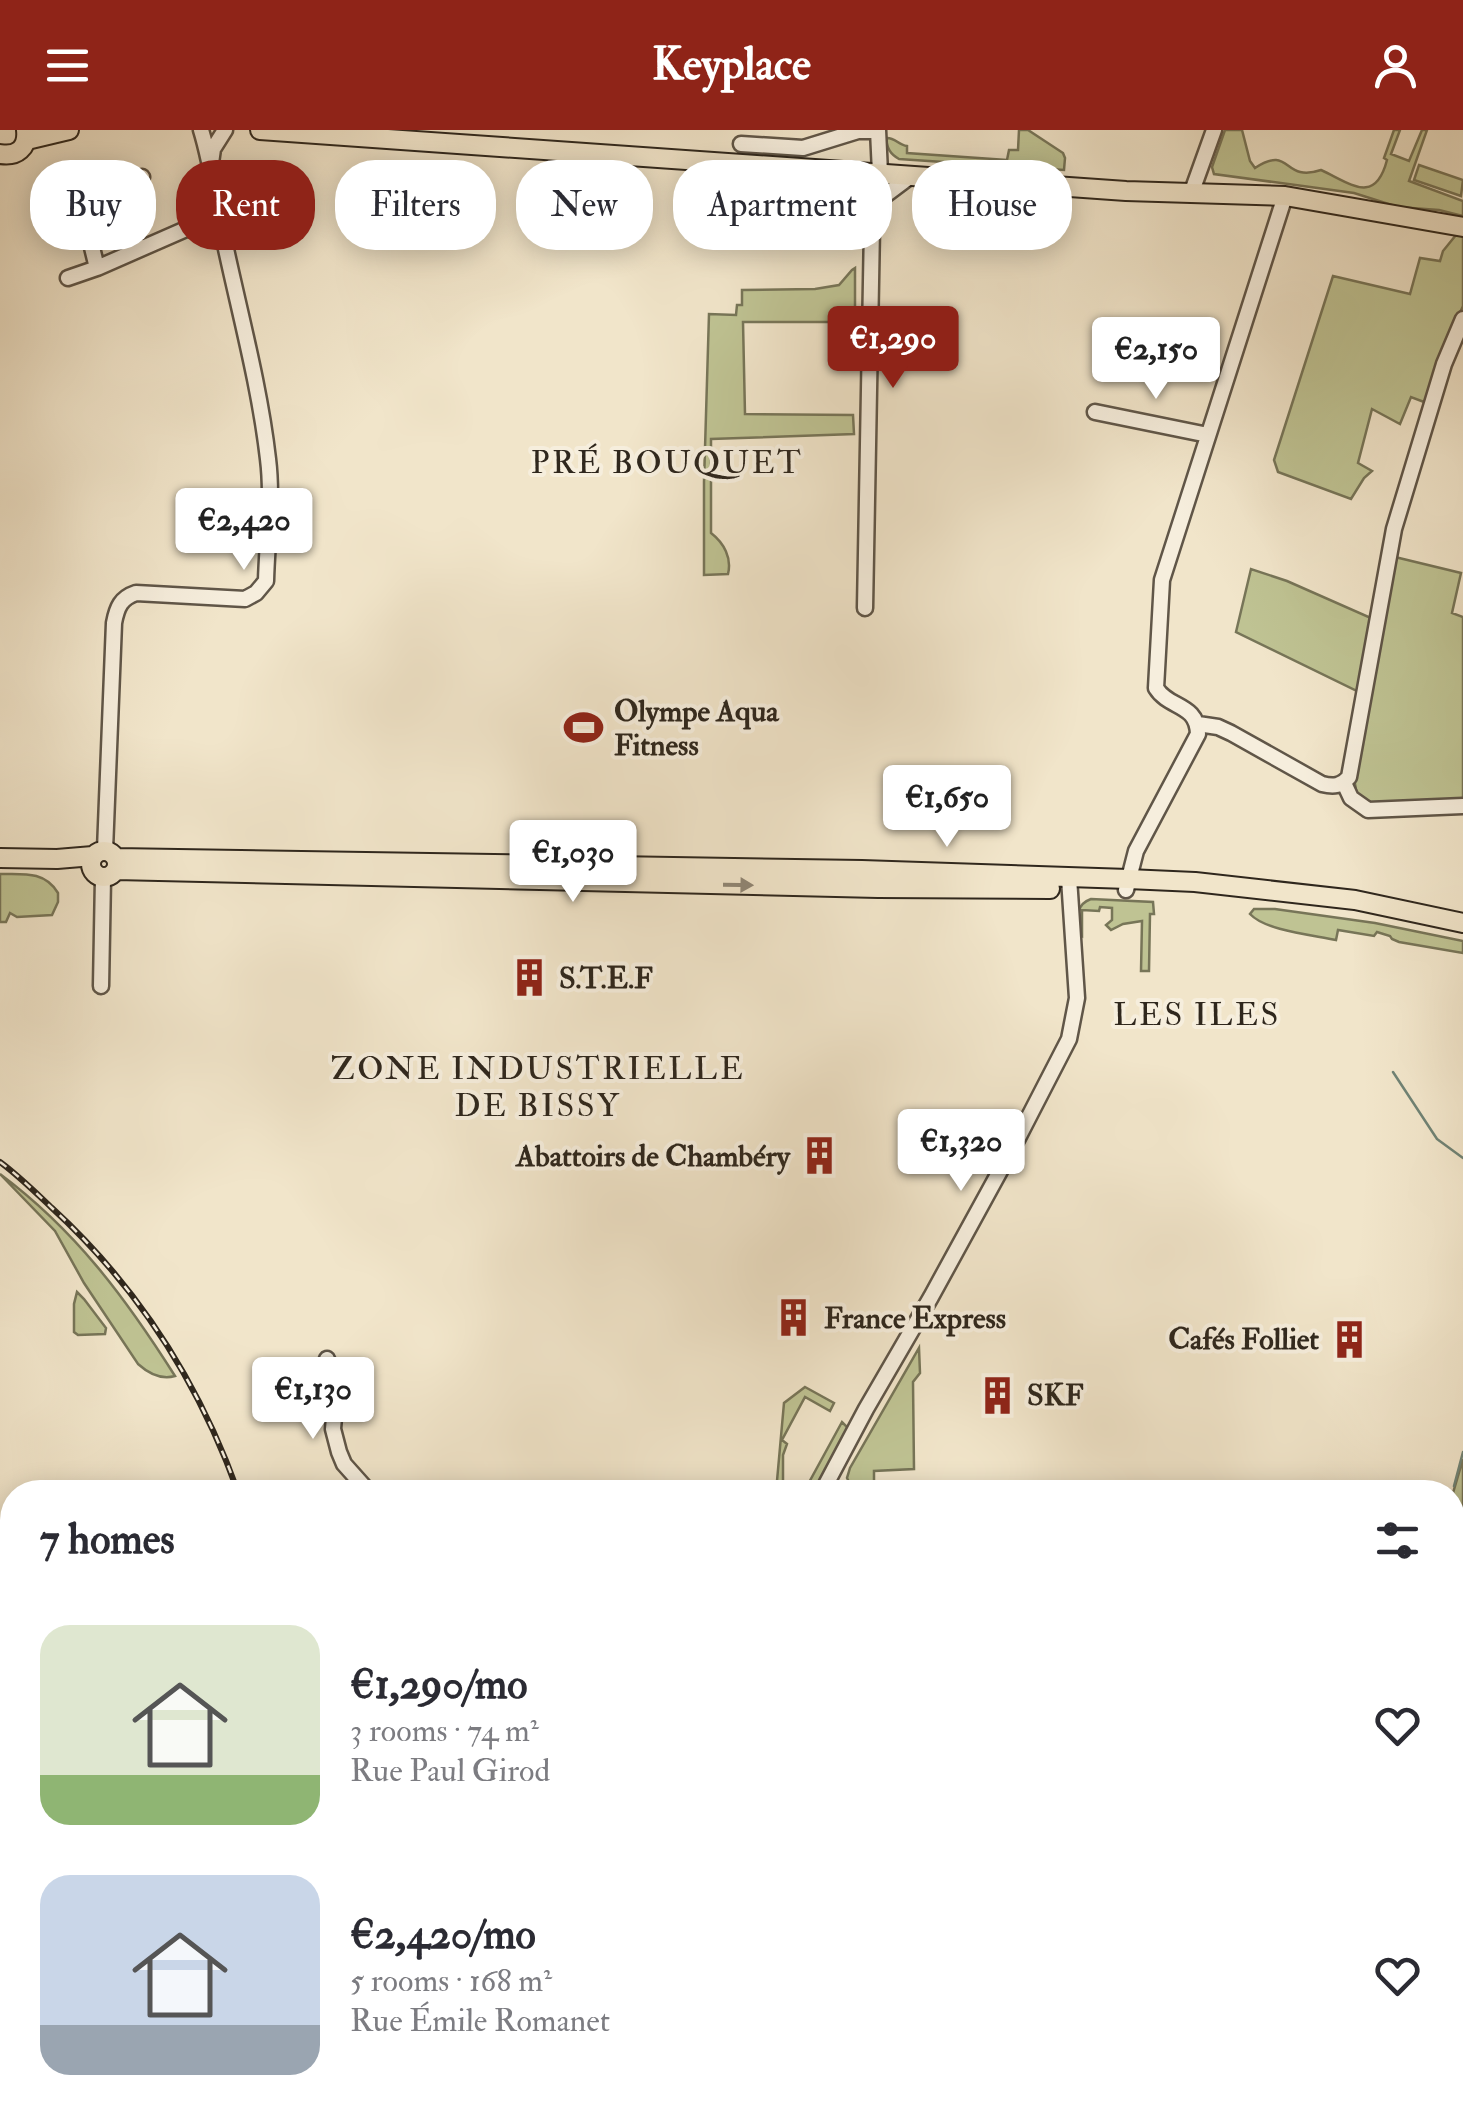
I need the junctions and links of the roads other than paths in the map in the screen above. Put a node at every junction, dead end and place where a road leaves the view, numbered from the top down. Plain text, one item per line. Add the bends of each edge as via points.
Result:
1 (69, 130) edge
2 (200, 130) edge
3 (225, 130) edge
4 (260, 130) edge
5 (878, 130) edge
6 (1214, 130) edge
7 (269, 131) edge
8 (26, 135) edge
9 (740, 144) dead end
10 (3, 158) edge
11 (210, 160) edge
12 (212, 160) edge
13 (689, 160) edge
14 (877, 160) edge
15 (892, 174) edge
16 (911, 176) junction
17 (892, 190) edge
18 (1192, 194) junction
19 (1285, 196) junction
20 (1463, 227) edge
21 (94, 250) edge
22 (137, 250) edge
23 (226, 250) edge
24 (871, 250) edge
25 (98, 268) junction
26 (68, 278) dead end
27 (1463, 319) edge
28 (1095, 412) dead end
29 (1208, 435) junction
30 (865, 608) dead end
31 (1198, 724) junction
32 (1344, 783) junction
33 (1463, 806) edge
34 (0, 858) edge
35 (104, 863) junction
36 (0, 869) edge
37 (1069, 883) junction
38 (1127, 884) junction
39 (1463, 923) edge
40 (1463, 933) edge
41 (100, 986) dead end
42 (326, 1358) dead end
43 (358, 1480) edge
44 (830, 1480) edge

1 - 8 main road
2 - 11 street
3 - 12 street
4 - 7 main road
5 - 9 street via 803,148
5 - 14 street
6 - 18 street
7 - 13 main road
8 - 10 main road via 20,151
15 - 16 main road
16 - 17 street
16 - 18 main road
18 - 19 main road
19 - 20 main road
19 - 29 street
21 - 25 street
22 - 25 street
23 - 35 street via 268,458 266,581 245,599 136,593 119,604
24 - 30 street
25 - 26 street
27 - 32 street via 1394,528
28 - 29 street
29 - 31 street via 1162,580 1155,676 1158,693
31 - 32 street via 1218,727 1322,784
31 - 38 street via 1136,851
32 - 33 street via 1368,810
34 - 35 main road
35 - 36 main road
35 - 37 main road via 859,888
35 - 41 street
37 - 38 main road
37 - 44 street via 1076,998 1068,1038
38 - 39 main road via 1195,882 1300,893
38 - 40 main road
42 - 43 street via 336,1394 338,1452

